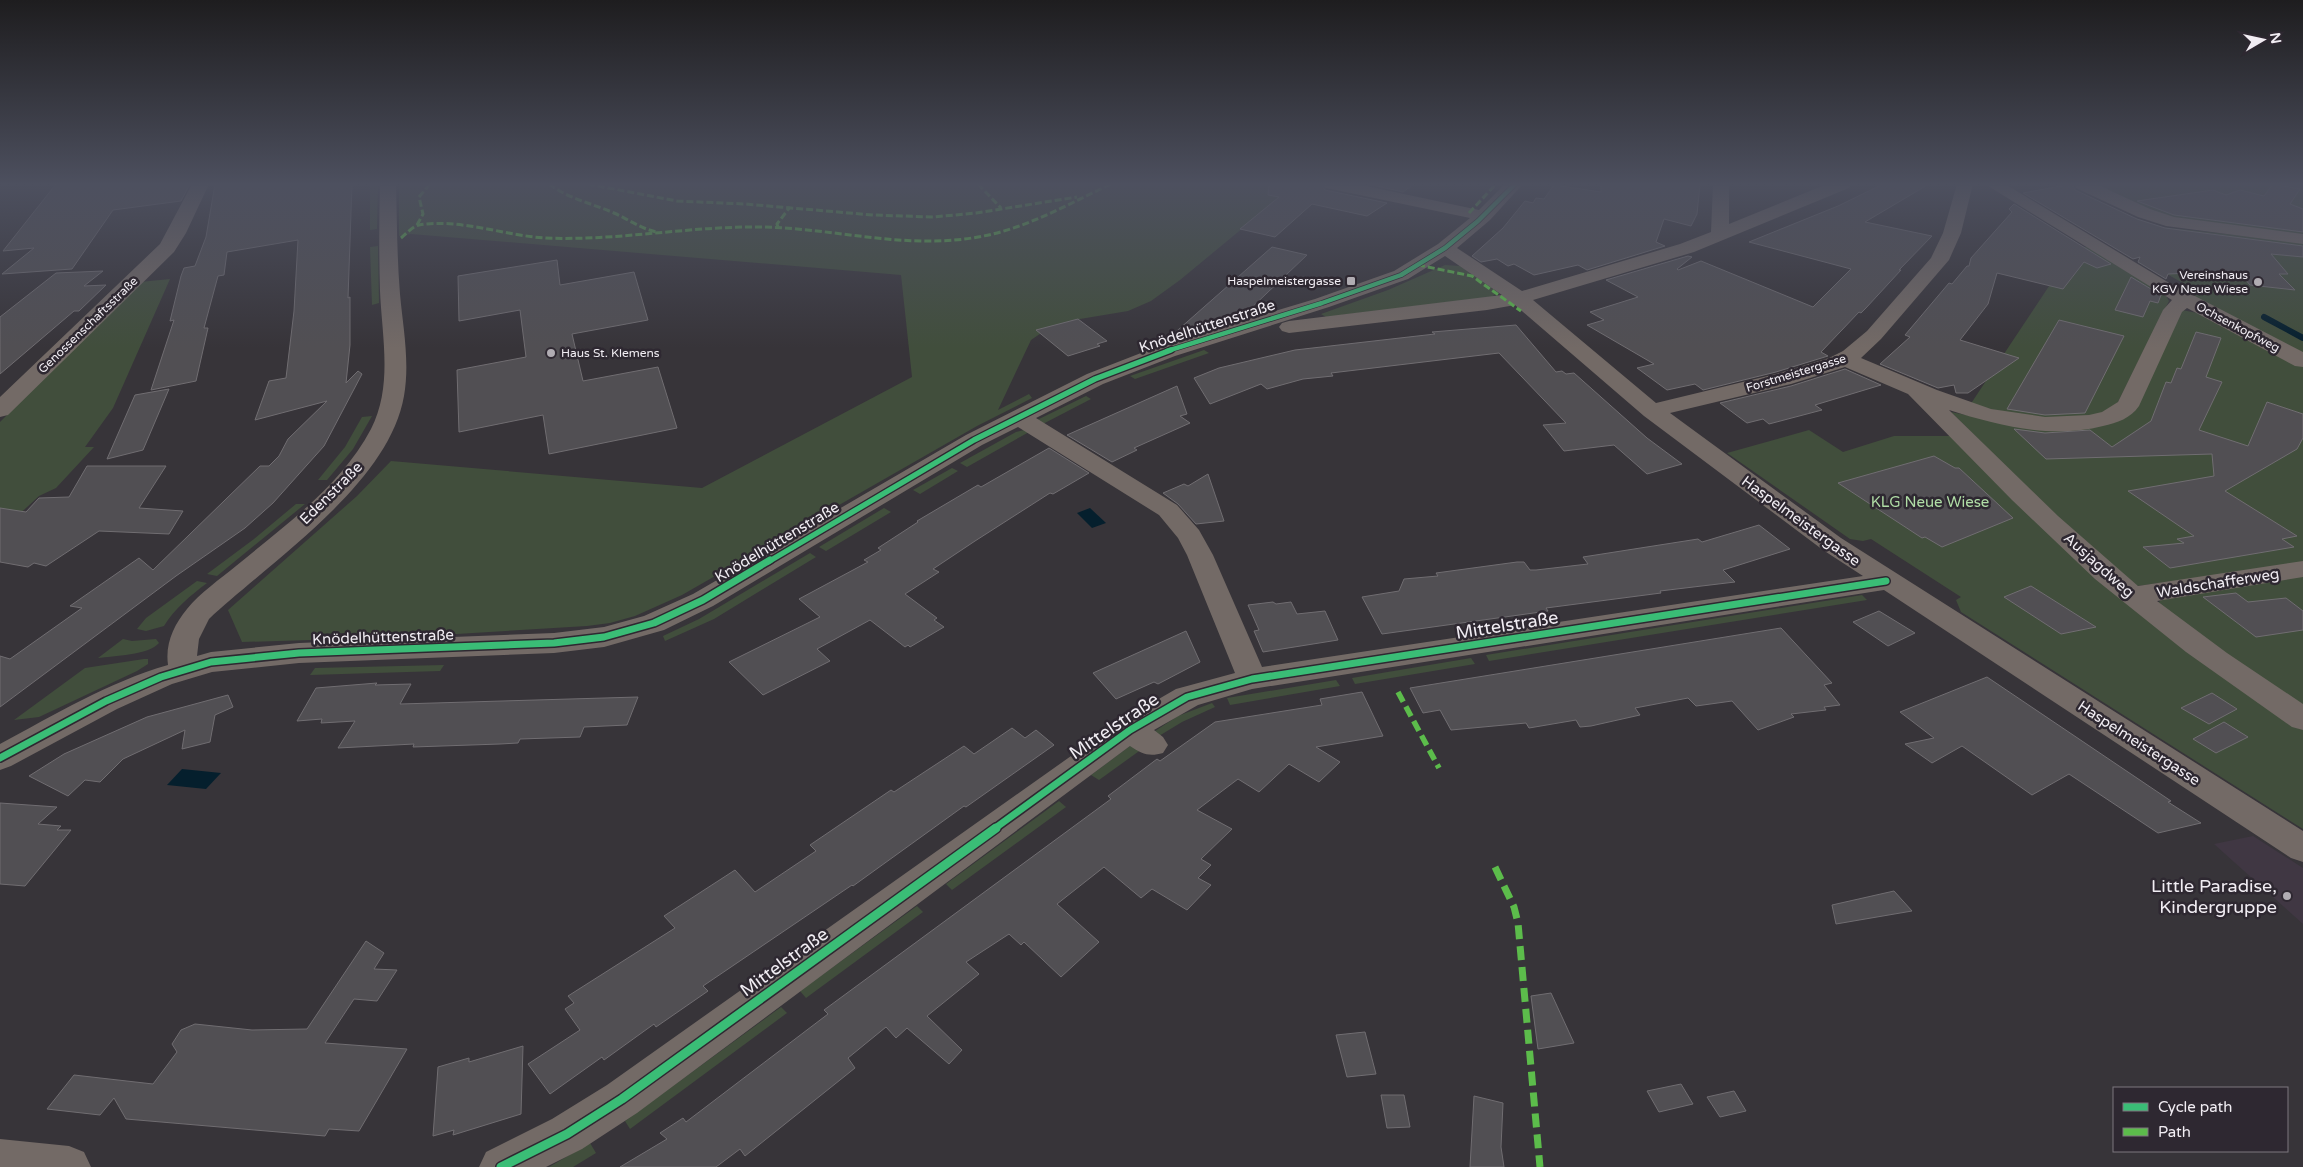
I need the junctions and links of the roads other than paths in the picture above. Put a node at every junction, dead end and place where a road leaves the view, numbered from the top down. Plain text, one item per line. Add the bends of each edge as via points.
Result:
1 (173, 238) edge
2 (389, 238) edge
3 (1457, 238) edge
4 (1708, 238) edge
5 (1950, 238) edge
6 (2083, 238) edge
7 (1445, 248) junction
8 (1519, 298) junction
9 (2184, 300) junction
10 (1203, 339) junction
11 (1846, 360) junction
12 (2303, 361) edge
13 (1914, 388) junction
14 (0, 410) edge
15 (1652, 411) junction
16 (1018, 417) junction
17 (2303, 569) edge
18 (1886, 580) junction
19 (2133, 596) junction
20 (183, 668) junction
21 (1252, 679) junction
22 (2303, 719) edge
23 (0, 758) edge
24 (2303, 848) edge
25 (0, 1160) edge
26 (69, 1167) edge
27 (501, 1167) edge

1 - 14 street, Genossenschaftsstraße
2 - 20 street, Edenstraße via 395,369 387,422 370,452 343,485 199,613 182,643
3 - 7 street, Knödelhüttenstraße
4 - 8 street, Knödelhüttenstraße via 1638,264
5 - 11 street, Forstmeistergasse via 1940,260 1874,336
6 - 9 street, Ochsenkopfweg
7 - 8 street, Haspelmeistergasse
7 - 10 street, Knödelhüttenstraße via 1401,275 1383,282
8 - 10 street, Knödelhüttenstraße
8 - 15 street, Haspelmeistergasse
9 - 12 street, Ochsenkopfweg
9 - 13 street via 2173,310 2131,402 2107,418 2064,424 2016,421 1977,412
10 - 16 street, Knödelhüttenstraße via 1129,365
11 - 13 street
11 - 15 street, Forstmeistergasse
13 - 19 street, Ausjagdweg
15 - 18 street, Haspelmeistergasse
16 - 20 street, Knödelhüttenstraße via 702,600 636,630 562,642 223,659
16 - 21 street via 1154,500 1180,523 1200,554
17 - 19 street, Waldschafferweg
18 - 21 street, Mittelstraße via 1477,655 1343,676
18 - 24 street, Haspelmeistergasse
19 - 22 street, Ausjagdweg via 2215,659
20 - 23 street, Knödelhüttenstraße via 106,701
21 - 27 street, Mittelstraße via 1217,698 1180,701 1141,738 622,1099 567,1134
25 - 26 street

